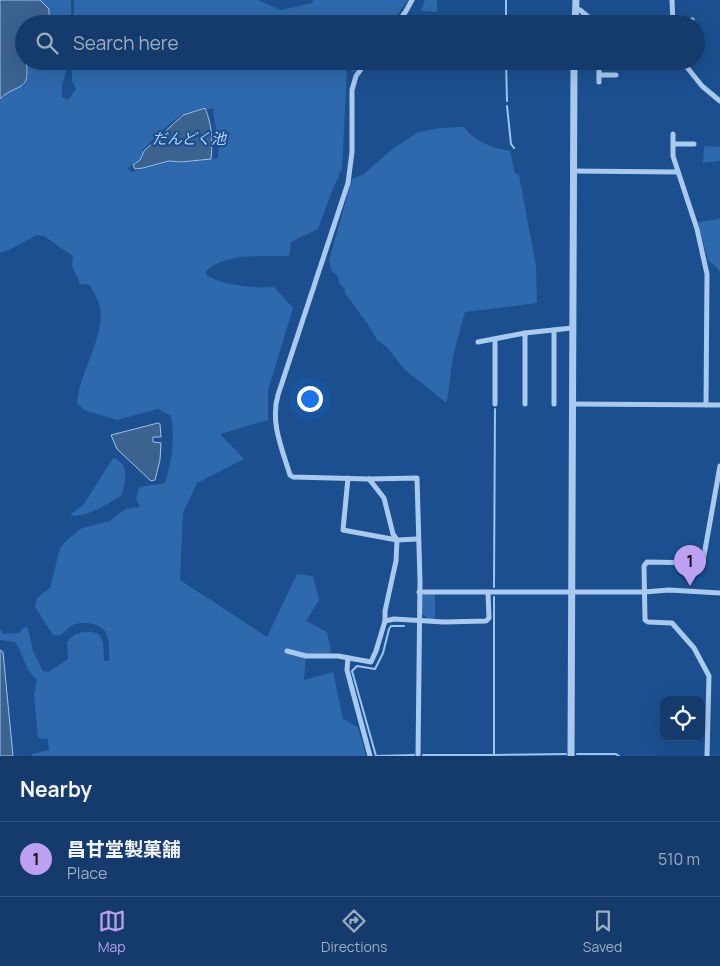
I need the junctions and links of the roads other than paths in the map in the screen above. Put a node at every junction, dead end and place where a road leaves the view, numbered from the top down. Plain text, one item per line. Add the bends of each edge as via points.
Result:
1 (412, 0) edge
2 (576, 0) edge
3 (672, 0) edge
4 (576, 9) junction
5 (403, 15) edge
6 (576, 15) edge
7 (586, 15) edge
8 (672, 15) edge
9 (360, 70) edge
10 (574, 70) edge
11 (599, 70) edge
12 (689, 70) edge
13 (599, 75) junction
14 (616, 76) dead end
15 (599, 82) dead end
16 (720, 101) edge
17 (673, 134) dead end
18 (673, 144) junction
19 (694, 144) dead end
20 (573, 171) junction
21 (678, 172) junction
22 (572, 328) junction
23 (554, 330) junction
24 (525, 333) junction
25 (495, 339) junction
26 (478, 342) dead end
27 (495, 404) dead end
28 (525, 404) dead end
29 (554, 404) dead end
30 (572, 404) junction
31 (706, 405) junction
32 (720, 405) edge
33 (720, 466) edge
34 (348, 478) junction
35 (369, 479) junction
36 (418, 539) junction
37 (397, 540) junction
38 (419, 592) junction
39 (488, 592) junction
40 (572, 592) junction
41 (644, 592) junction
42 (720, 593) edge
43 (418, 619) junction
44 (385, 621) junction
45 (287, 652) dead end
46 (348, 658) junction
47 (370, 756) edge
48 (418, 756) edge
49 (571, 756) edge
50 (707, 756) edge

1 - 5 street
2 - 4 street
3 - 8 street
4 - 6 street
4 - 7 street
9 - 34 street via 352,90 352,152 348,184 275,410 275,422 290,475 298,478
10 - 20 street
11 - 13 street
12 - 16 street
13 - 14 street
13 - 15 street
17 - 18 street
18 - 19 street
18 - 21 street
20 - 21 street
20 - 22 street
21 - 31 street via 697,229 707,274
22 - 23 street
22 - 30 street
23 - 24 street
23 - 29 street
24 - 25 street
24 - 28 street
25 - 26 street
25 - 27 street
30 - 31 street
30 - 40 street
31 - 32 street
33 - 41 street via 703,561 647,562 644,566
34 - 35 street
34 - 37 street via 343,530
35 - 36 street via 417,478
35 - 37 street via 384,498
36 - 37 street
36 - 38 street
37 - 44 street
38 - 39 street
38 - 43 street
39 - 40 street
39 - 43 street via 487,621
40 - 41 street
40 - 49 street
41 - 42 street
41 - 50 street via 645,620 672,623 694,648 709,676
43 - 44 street
43 - 48 street
44 - 46 street via 372,660
45 - 46 street
46 - 47 street via 347,670

